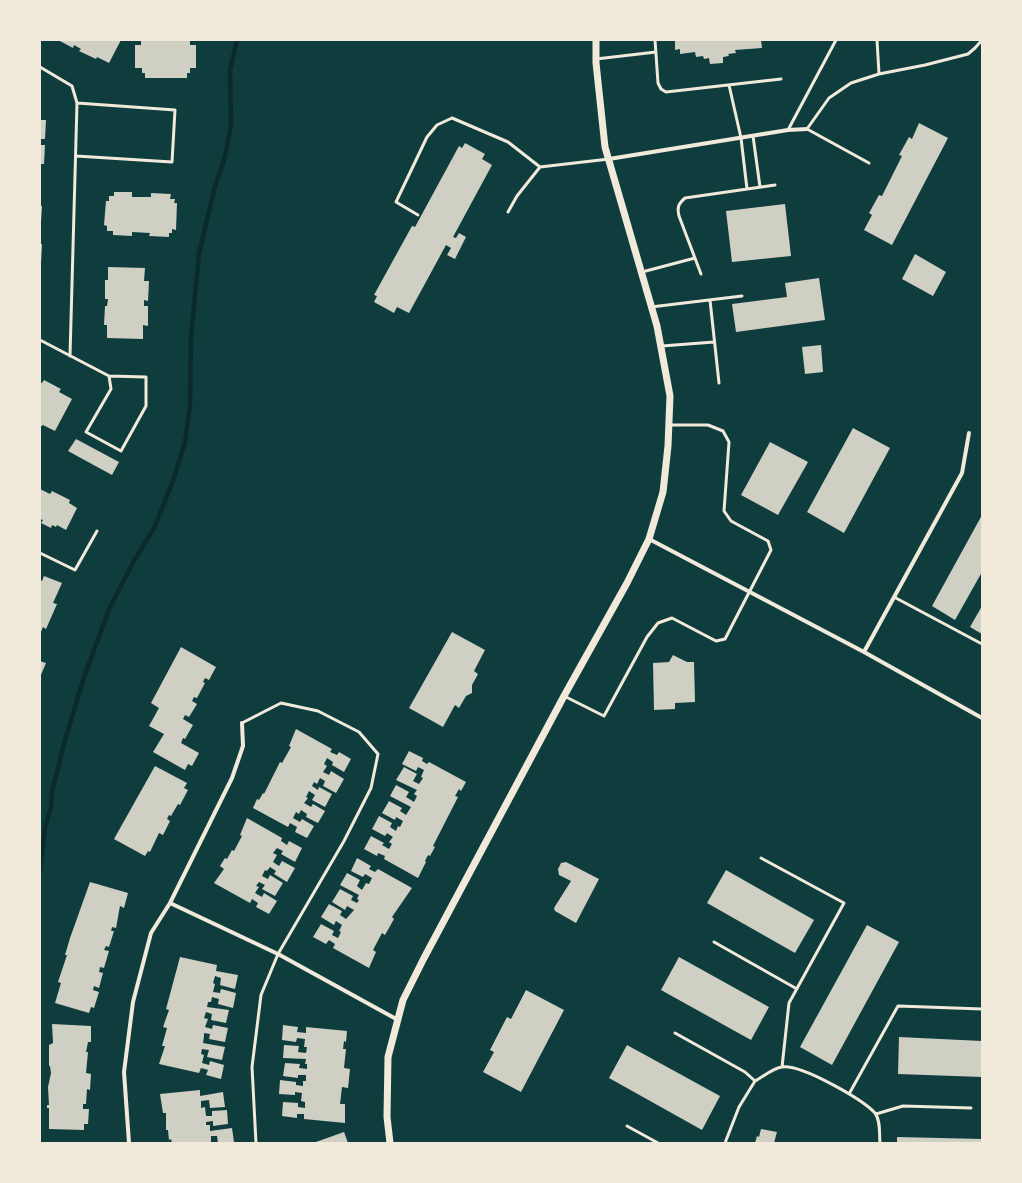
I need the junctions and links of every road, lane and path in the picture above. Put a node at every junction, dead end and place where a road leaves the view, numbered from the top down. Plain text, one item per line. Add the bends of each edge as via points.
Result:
1 (596, 40) edge
2 (655, 40) edge
3 (836, 40) edge
4 (877, 40) edge
5 (982, 40) edge
6 (656, 52) junction
7 (596, 59) junction
8 (40, 67) edge
9 (879, 74) junction
10 (781, 79) dead end
11 (729, 85) junction
12 (78, 103) junction
13 (807, 129) junction
14 (788, 130) junction
15 (753, 136) junction
16 (741, 138) junction
17 (76, 156) junction
18 (609, 159) junction
19 (869, 163) dead end
20 (540, 167) junction
21 (775, 185) dead end
22 (760, 187) junction
23 (747, 189) junction
24 (508, 212) dead end
25 (418, 215) dead end
26 (695, 258) junction
27 (641, 272) junction
28 (701, 274) dead end
29 (742, 296) dead end
30 (710, 300) junction
31 (651, 307) junction
32 (40, 340) edge
33 (714, 342) junction
34 (662, 346) junction
35 (70, 356) junction
36 (108, 376) junction
37 (719, 383) dead end
38 (669, 425) junction
39 (969, 434) dead end
40 (97, 531) dead end
41 (649, 539) junction
42 (40, 553) edge
43 (751, 592) junction
44 (894, 597) junction
45 (982, 644) edge
46 (864, 652) junction
47 (564, 696) junction
48 (982, 718) edge
49 (242, 723) joint
50 (761, 858) dead end
51 (170, 903) junction
52 (714, 942) dead end
53 (278, 954) junction
54 (797, 988) junction
55 (982, 1009) edge
56 (398, 1020) junction
57 (675, 1033) dead end
58 (782, 1067) junction
59 (755, 1081) junction
60 (849, 1094) junction
61 (971, 1108) dead end
62 (876, 1114) junction
63 (627, 1126) dead end
64 (130, 1143) edge
65 (256, 1143) edge
66 (390, 1143) edge
67 (658, 1143) edge
68 (725, 1143) edge
69 (880, 1143) edge

1 - 7 street
2 - 6 lane
3 - 14 lane
4 - 9 lane
5 - 9 lane via 968,54
6 - 7 lane
6 - 11 lane via 658,83 666,92
7 - 18 street via 605,147
8 - 12 lane via 72,86
9 - 13 lane via 851,83 829,98
10 - 11 lane
11 - 16 lane
12 - 17 lane
12 - 17 lane via 174,110 172,162
13 - 14 street
13 - 19 lane
14 - 15 street
15 - 16 street
15 - 22 lane
16 - 18 street
16 - 23 lane
17 - 35 lane
18 - 20 lane
18 - 27 street
20 - 24 lane
20 - 25 lane via 508,142 452,118 437,126 427,137 396,202
21 - 22 lane
22 - 23 lane
23 - 26 lane via 685,198 679,203 679,216
26 - 27 lane
26 - 28 lane
27 - 31 street
29 - 30 lane
30 - 31 lane
30 - 33 lane
31 - 34 street
32 - 35 lane
33 - 34 lane
33 - 37 lane
34 - 38 street via 670,396
35 - 36 lane
36 - 36 lane via 111,390 86,432 121,450 146,406 146,377
38 - 41 street via 663,492
38 - 43 lane via 708,425 723,431 729,442 724,511 731,521 768,540 771,550
39 - 44 street via 962,473
40 - 42 lane via 75,570
41 - 43 street
41 - 47 street
43 - 46 street
43 - 47 lane via 725,639 716,641 672,618 658,623 647,637 604,716
44 - 45 lane
44 - 46 street
46 - 48 street
47 - 56 street via 424,958 403,1000
49 - 51 street via 243,746 232,778
49 - 53 lane via 281,703 288,704 318,711 359,732 378,754 371,788 344,841
50 - 54 lane via 844,903
51 - 53 street
51 - 64 street via 151,933 132,1002 124,1072
52 - 54 lane
53 - 56 street
53 - 65 lane via 261,995 252,1067
54 - 58 lane via 789,1003
55 - 60 lane via 898,1006
56 - 66 street via 388,1057 387,1117
57 - 59 lane via 745,1072
58 - 59 lane
58 - 60 lane via 802,1070
59 - 68 lane via 739,1107
60 - 62 lane
61 - 62 lane via 903,1106
62 - 69 lane
63 - 67 lane

